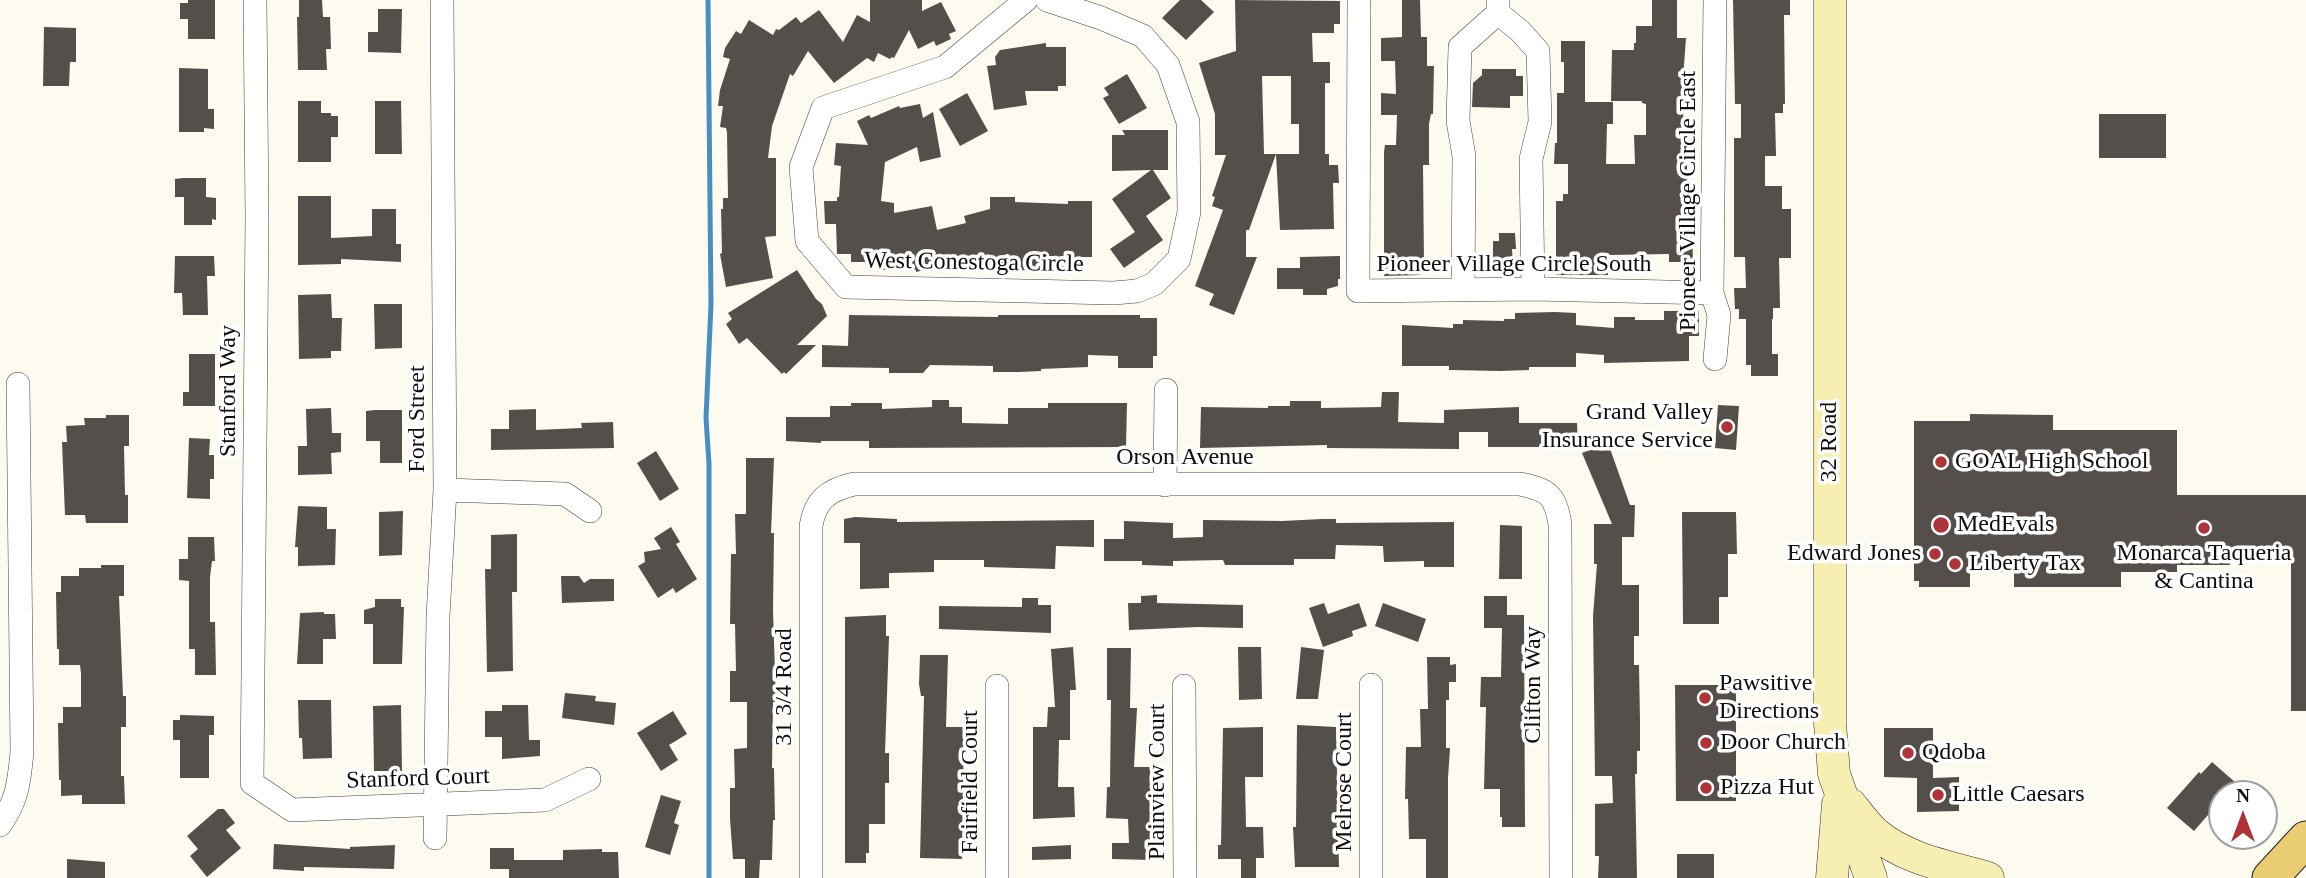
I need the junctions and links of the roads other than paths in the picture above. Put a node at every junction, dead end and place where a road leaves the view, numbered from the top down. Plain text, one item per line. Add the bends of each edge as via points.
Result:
1 (255, 0) edge
2 (442, 0) edge
3 (1026, 0) edge
4 (1047, 0) edge
5 (1359, 0) edge
6 (1715, 0) edge
7 (1830, 0) edge
8 (1498, 6) edge
9 (1533, 289) junction
10 (1463, 290) junction
11 (1712, 293) junction
12 (1715, 359) dead end
13 (18, 384) dead end
14 (1166, 390) dead end
15 (1165, 485) junction
16 (445, 490) junction
17 (1550, 494) joint
18 (823, 498) joint
19 (590, 511) dead end
20 (10, 613) edge
21 (1371, 685) dead end
22 (997, 686) dead end
23 (1184, 686) dead end
24 (589, 779) dead end
25 (252, 783) joint
26 (1839, 792) junction
27 (437, 804) junction
28 (0, 825) edge
29 (435, 838) dead end
30 (2306, 839) edge
31 (811, 878) edge
32 (997, 878) edge
33 (1185, 878) edge
34 (1371, 878) edge
35 (1561, 878) edge
36 (1832, 878) edge
37 (1871, 878) edge
38 (1970, 878) edge
39 (1990, 878) edge
40 (2270, 878) edge

1 - 25 street, Stanford Way
2 - 16 street, Ford Street
3 - 4 street, West Conestoga Circle via 945,67 823,108 801,167 807,240 846,287 1114,293 1154,284 1179,259 1189,212 1188,122 1168,65 1143,36
5 - 10 street, Pioneer Village Circle South via 1358,291
6 - 11 street, Pioneer Village Circle East
7 - 26 street, 32 Road via 1830,709
8 - 9 street via 1538,51 1540,122 1531,159
8 - 10 street via 1460,47
9 - 10 street, Pioneer Village Circle South
9 - 11 street, Pioneer Village Circle South
11 - 12 street, Pioneer Village Circle East via 1719,316
13 - 20 street
14 - 15 street
15 - 17 street, Orson Avenue via 1520,484
15 - 18 street, Orson Avenue via 854,484
16 - 19 street via 565,494
16 - 27 street, Ford Street via 438,617
17 - 35 street, Clifton Way via 1560,524
18 - 31 street, 31 3/4 Road via 811,526
20 - 28 street via 22,752 19,790
21 - 34 street, Melrose Court
22 - 32 street, Fairfield Court
23 - 33 street, Plainview Court
24 - 27 street, Stanford Court via 545,800
25 - 27 street, Stanford Court via 292,810
26 - 36 street
26 - 37 street, 32 Road
26 - 39 street via 1875,833 1891,844 1929,861
27 - 29 street, Ford Street
30 - 40 main road
38 - 39 street

